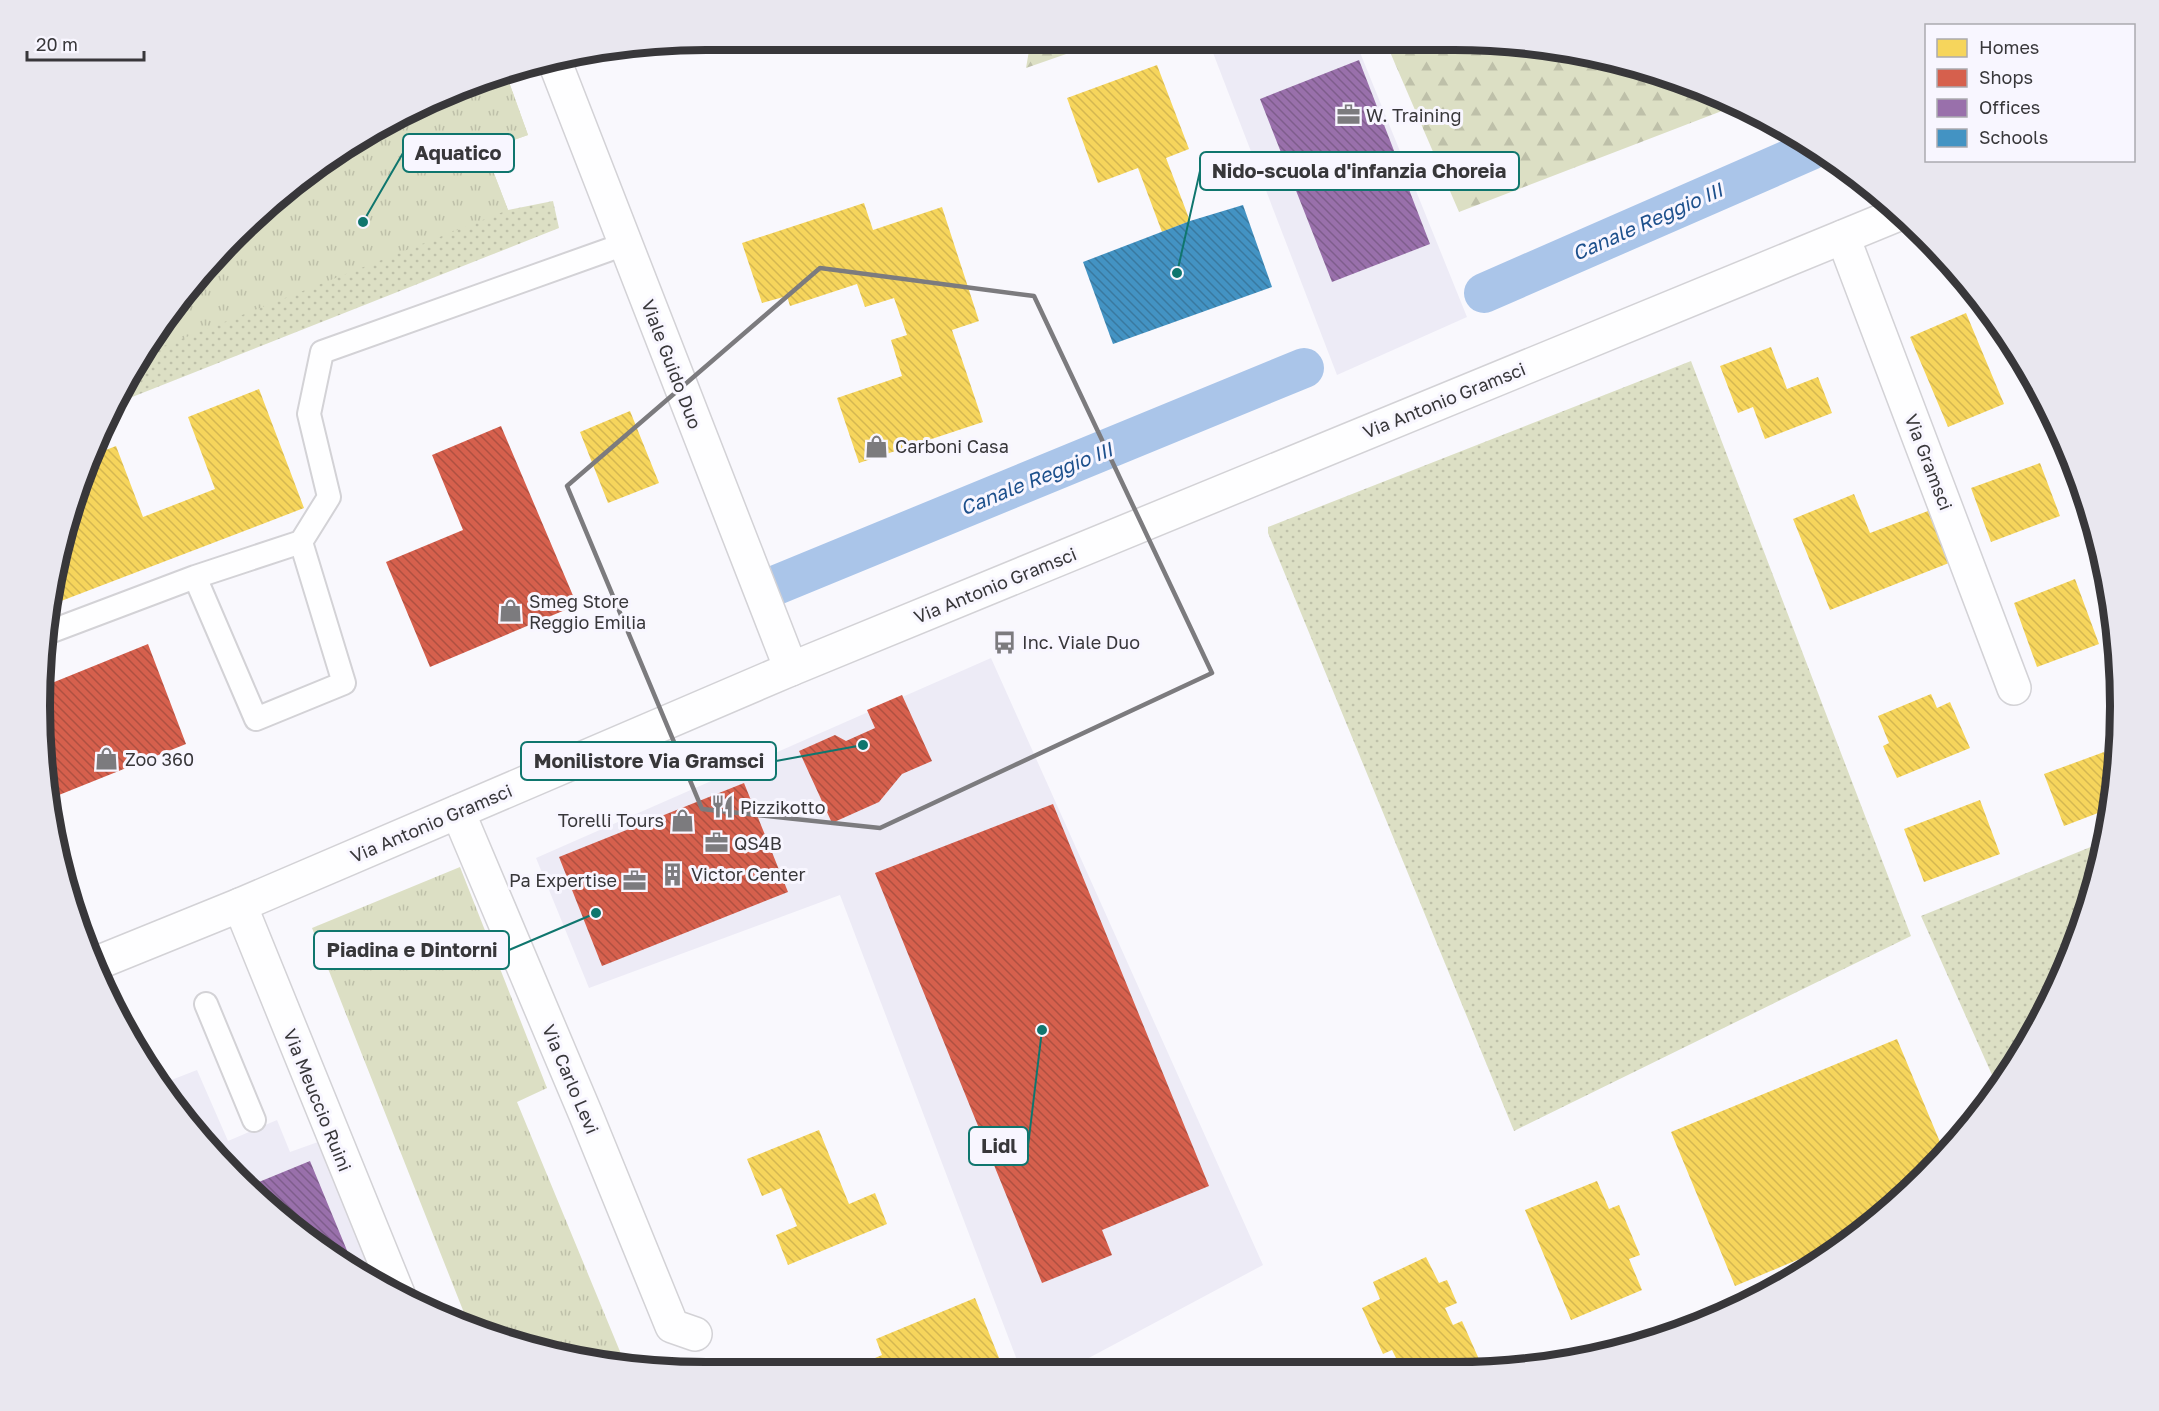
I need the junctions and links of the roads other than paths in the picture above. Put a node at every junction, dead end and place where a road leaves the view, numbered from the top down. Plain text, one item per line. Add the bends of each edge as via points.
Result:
1 (557, 67) edge
2 (1891, 217) edge
3 (1844, 237) junction
4 (625, 244) junction
5 (301, 542) junction
6 (195, 577) junction
7 (54, 630) edge
8 (791, 669) junction
9 (2014, 688) dead end
10 (458, 812) junction
11 (240, 905) junction
12 (101, 961) edge
13 (206, 1004) dead end
14 (254, 1120) dead end
15 (393, 1283) edge
16 (695, 1334) dead end

1 - 4 street, Viale Guido Duo
2 - 3 street, Via Antonio Gramsci
3 - 8 street, Via Antonio Gramsci
3 - 9 street, Via Gramsci
4 - 5 lane via 322,352 309,414 330,497
4 - 8 street, Viale Guido Duo
5 - 6 lane
5 - 6 lane via 344,683 256,719
6 - 7 lane
8 - 10 street, Via Antonio Gramsci
10 - 11 street, Via Antonio Gramsci
10 - 16 street, Via Carlo Levi via 672,1326
11 - 12 street, Via Antonio Gramsci
11 - 15 street, Via Meuccio Ruini
13 - 14 lane

